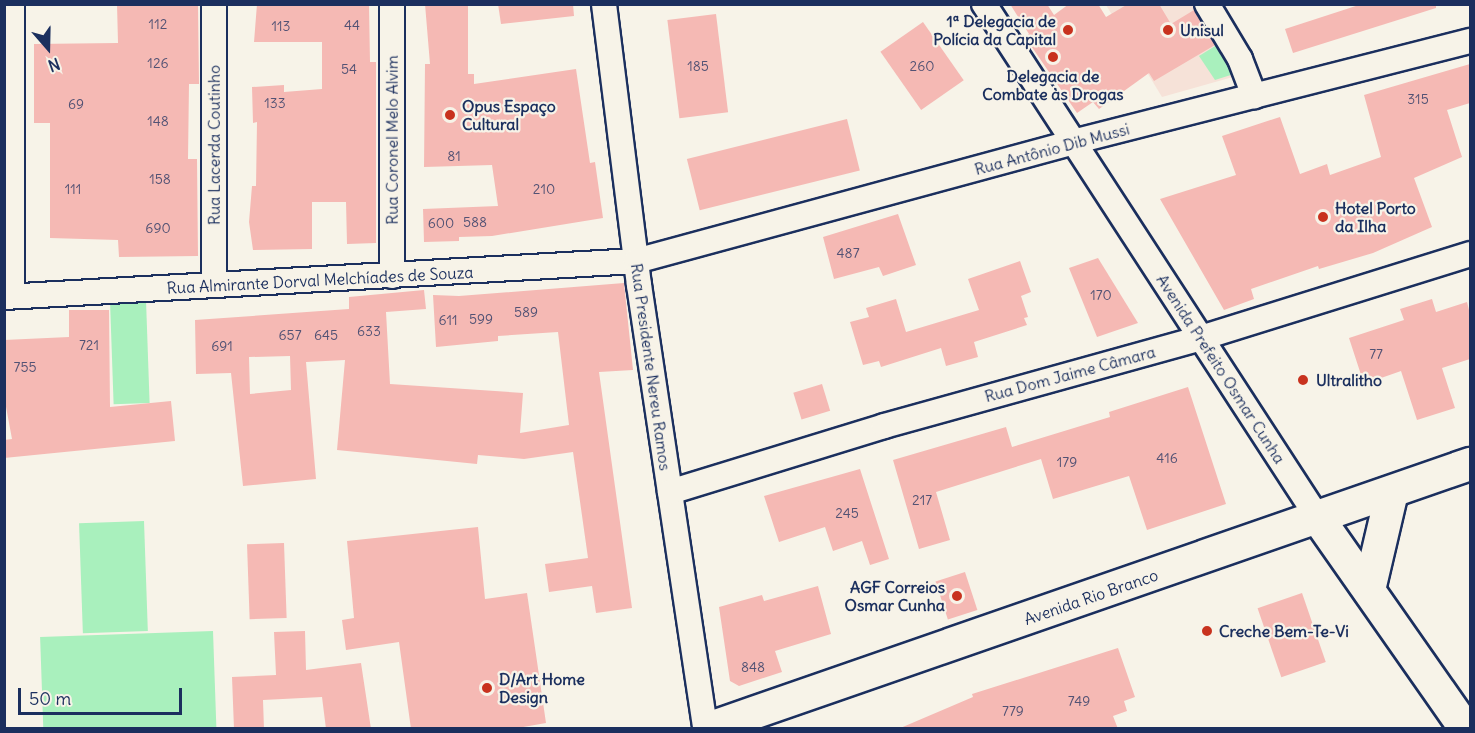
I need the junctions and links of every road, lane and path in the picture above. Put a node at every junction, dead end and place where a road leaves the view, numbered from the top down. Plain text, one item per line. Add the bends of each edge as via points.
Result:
1 (12, 4) edge
2 (214, 4) edge
3 (392, 4) edge
4 (604, 4) edge
5 (984, 4) edge
6 (1207, 4) edge
7 (1470, 41) edge
8 (1254, 96) junction
9 (1073, 142) junction
10 (1470, 255) edge
11 (636, 261) junction
12 (392, 276) junction
13 (214, 285) junction
14 (8, 296) edge
15 (1201, 338) junction
16 (1470, 464) edge
17 (670, 492) junction
18 (1392, 492) junction
19 (1318, 518) junction
20 (1369, 590) junction
21 (705, 729) edge
22 (710, 729) edge
23 (1465, 729) edge

1 - 14 street
2 - 13 street, Rua Lacerda Coutinho
3 - 12 street, Rua Coronel Melo Alvim
4 - 11 street, Rua Presidente Nereu Ramos
5 - 9 street, Avenida Prefeito Osmar Cunha
6 - 8 street via 1240,59
7 - 8 street, Rua Antônio Dib Mussi
8 - 9 street, Rua Antônio Dib Mussi
9 - 11 street, Rua Antônio Dib Mussi
9 - 15 street, Avenida Prefeito Osmar Cunha
10 - 15 street, Rua Dom Jaime Câmara
11 - 12 street, Rua Almirante Dorval Melchíades de Souza
11 - 17 street, Rua Presidente Nereu Ramos
12 - 13 street, Rua Almirante Dorval Melchíades de Souza
13 - 14 street, Rua Almirante Dorval Melchíades de Souza
15 - 17 street, Rua Dom Jaime Câmara via 884,426
15 - 19 street, Avenida Prefeito Osmar Cunha
16 - 18 main road, Avenida Rio Branco
17 - 21 street, Rua Presidente Nereu Ramos
18 - 19 main road, Avenida Rio Branco
18 - 20 main road via 1379,534
19 - 20 main road, Avenida Prefeito Osmar Cunha
19 - 22 main road, Avenida Rio Branco
20 - 23 main road, Avenida Prefeito Osmar Cunha

